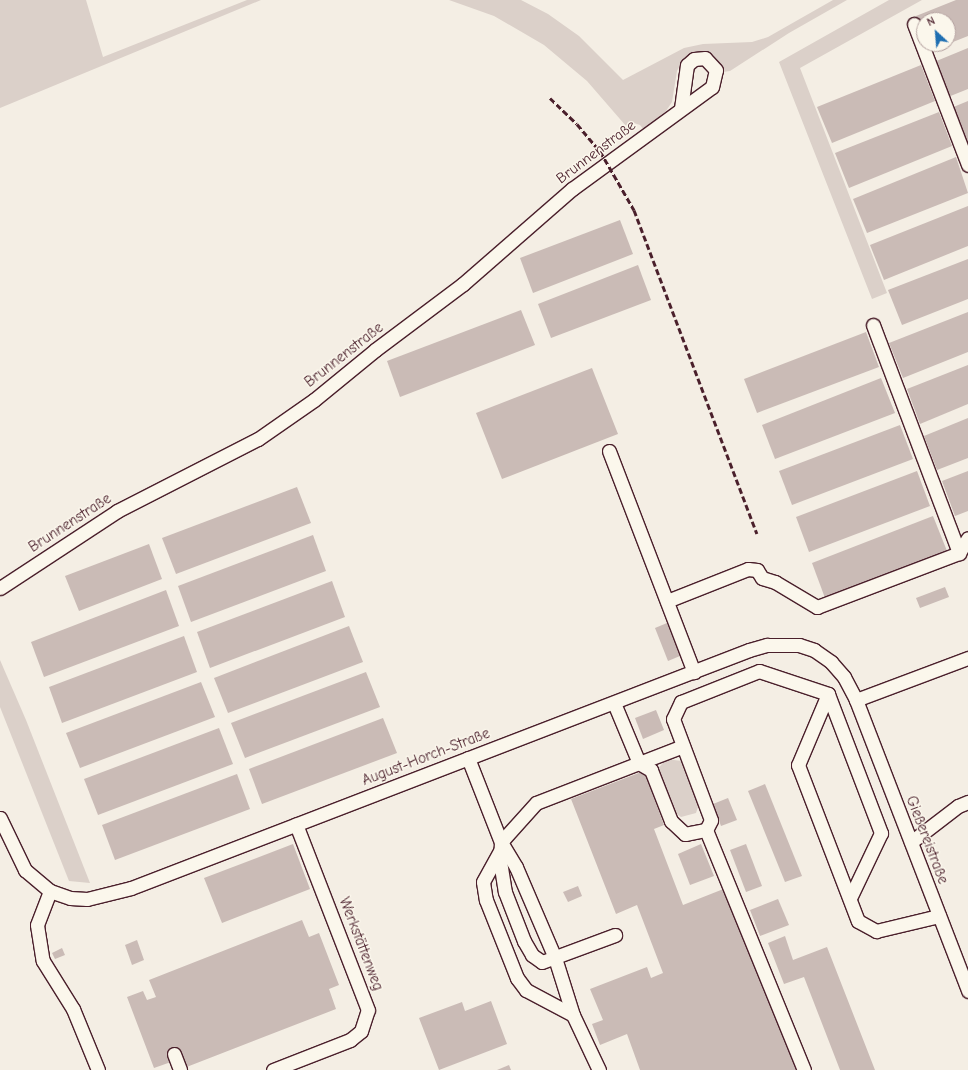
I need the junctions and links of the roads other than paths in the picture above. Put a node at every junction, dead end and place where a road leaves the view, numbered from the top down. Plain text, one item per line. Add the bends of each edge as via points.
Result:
1 (914, 24) dead end
2 (681, 108) dead end
3 (968, 165) edge
4 (873, 325) dead end
5 (609, 450) dead end
6 (968, 538) edge
7 (959, 553) junction
8 (0, 588) edge
9 (667, 601) junction
10 (814, 650) joint
11 (968, 658) edge
12 (694, 672) junction
13 (828, 694) junction
14 (856, 700) junction
15 (614, 703) junction
16 (683, 746) junction
17 (468, 758) junction
18 (639, 763) junction
19 (968, 802) edge
20 (0, 818) edge
21 (296, 824) junction
22 (706, 830) junction
23 (911, 842) junction
24 (500, 851) junction
25 (516, 867) junction
26 (50, 891) junction
27 (850, 898) junction
28 (939, 916) junction
29 (615, 935) dead end
30 (555, 958) junction
31 (968, 991) edge
32 (573, 1015) junction
33 (174, 1054) dead end
34 (98, 1070) edge
35 (180, 1070) edge
36 (273, 1070) edge
37 (599, 1070) edge
38 (804, 1070) edge

1 - 3 street
2 - 8 street, Brunnenstraße via 572,189 463,284 283,422 258,439 117,511
4 - 7 street
5 - 9 street
6 - 7 street
7 - 9 street via 817,607 775,582 762,578 757,570 748,569
9 - 12 street
10 - 12 street, August-Horch-Straße via 799,645 767,645
10 - 14 street, Gießereistraße via 831,662 844,677
11 - 14 street
12 - 15 street, August-Horch-Straße
13 - 16 street via 758,671 681,702 673,719
13 - 27 street via 798,765
13 - 27 street via 881,833
14 - 23 street, Gießereistraße
15 - 17 street, August-Horch-Straße
15 - 18 street
16 - 18 street
16 - 22 street via 711,820
17 - 21 street, August-Horch-Straße
17 - 24 street
18 - 22 street via 651,770 671,822 685,834
18 - 24 street via 536,803
19 - 23 street via 958,806
20 - 26 street via 25,870
21 - 26 street, August-Horch-Straße via 103,897 70,898
21 - 36 street, Werkstättenweg via 368,1010 361,1031 350,1040
22 - 38 street
23 - 28 street, Gießereistraße
24 - 25 street
24 - 25 street via 507,867
24 - 30 street via 505,892 532,955 542,962
24 - 32 street via 483,882 486,900 517,978 526,990
25 - 30 street
26 - 34 street via 37,925 43,961 73,1009
27 - 28 street via 858,921 876,931
28 - 31 street, Gießereistraße
29 - 30 street
30 - 32 street
32 - 37 street
33 - 35 street

